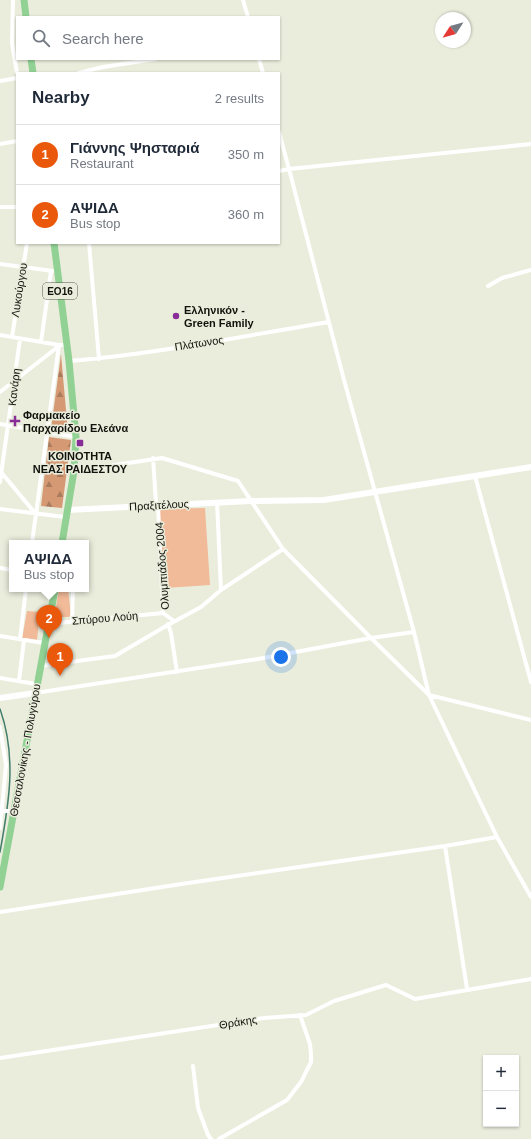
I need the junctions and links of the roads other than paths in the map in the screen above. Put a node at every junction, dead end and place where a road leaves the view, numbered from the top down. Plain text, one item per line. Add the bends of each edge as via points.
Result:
1 (13, 0) edge
2 (24, 0) edge
3 (244, 0) edge
4 (26, 16) edge
5 (248, 16) edge
6 (32, 60) edge
7 (148, 60) edge
8 (259, 60) edge
9 (17, 72) edge
10 (33, 72) edge
11 (83, 72) edge
12 (263, 72) edge
13 (16, 78) edge
14 (0, 81) edge
15 (280, 136) edge
16 (16, 141) edge
17 (0, 144) edge
18 (531, 144) edge
19 (289, 169) junction
20 (280, 171) edge
21 (0, 207) edge
22 (16, 207) edge
23 (27, 244) edge
24 (54, 244) edge
25 (89, 244) edge
26 (0, 264) edge
27 (23, 268) junction
28 (531, 270) edge
29 (54, 271) junction
30 (488, 286) dead end
31 (329, 322) junction
32 (0, 335) edge
33 (12, 337) junction
34 (20, 339) junction
35 (41, 342) junction
36 (63, 345) junction
37 (99, 359) junction
38 (69, 361) junction
39 (15, 380) junction
40 (0, 392) edge
41 (0, 424) edge
42 (9, 426) junction
43 (47, 432) junction
44 (76, 437) junction
45 (153, 458) junction
46 (531, 467) edge
47 (1, 471) edge
48 (74, 472) junction
49 (475, 476) junction
50 (0, 482) edge
51 (375, 493) junction
52 (251, 501) junction
53 (216, 502) junction
54 (158, 506) junction
55 (0, 509) edge
56 (36, 513) junction
57 (66, 513) junction
58 (32, 540) edge
59 (62, 540) edge
60 (283, 549) junction
61 (221, 590) junction
62 (26, 592) edge
63 (54, 592) edge
64 (73, 592) edge
65 (163, 613) junction
66 (174, 621) junction
67 (72, 622) junction
68 (47, 624) junction
69 (168, 624) junction
70 (414, 632) junction
71 (0, 636) edge
72 (371, 638) junction
73 (22, 639) junction
74 (44, 643) junction
75 (40, 666) junction
76 (177, 672) junction
77 (0, 678) edge
78 (18, 681) junction
79 (531, 682) edge
80 (36, 684) junction
81 (35, 693) junction
82 (429, 695) junction
83 (1, 696) edge
84 (531, 720) edge
85 (0, 727) edge
86 (2, 810) edge
87 (14, 812) junction
88 (0, 828) edge
89 (497, 837) junction
90 (445, 846) junction
91 (0, 887) edge
92 (531, 897) edge
93 (0, 912) edge
94 (531, 979) edge
95 (467, 989) junction
96 (300, 1015) junction
97 (0, 1058) edge
98 (193, 1066) dead end
99 (211, 1139) edge
100 (219, 1139) edge

1 - 9 street via 12,43
2 - 4 main road
3 - 5 street
6 - 10 main road
7 - 11 street
8 - 12 street
13 - 14 street
15 - 19 street
16 - 17 street
18 - 19 street
19 - 20 street
19 - 31 street
21 - 22 street
23 - 27 street, Λυκούργου
24 - 29 main road, ΕΟ16
25 - 37 street
26 - 27 street
27 - 29 street
27 - 33 street, Λυκούργου
28 - 30 street via 502,278
29 - 35 street
29 - 36 main road, ΕΟ16
31 - 37 street, Πλάτωνος
31 - 51 street
32 - 33 street
33 - 34 street
34 - 35 street
34 - 39 street, Κανάρη
35 - 36 street
36 - 38 main road, ΕΟ16
36 - 39 street
36 - 43 street
37 - 38 street, Πλάτωνος
38 - 44 main road, ΕΟ16
39 - 40 street
39 - 42 street, Κανάρη
41 - 42 street
42 - 43 street
42 - 47 street, Κανάρη
43 - 44 street
43 - 56 street
44 - 48 main road, ΕΟ16
45 - 48 street
45 - 52 street via 162,458 238,481
45 - 54 street, Ολυμπιάδος 2004
46 - 49 street, Πραξιτέλους
47 - 50 street, Κανάρη
47 - 56 street
48 - 57 main road, ΕΟ16
49 - 51 street, Πραξιτέλους
49 - 79 street
51 - 52 street, Πραξιτέλους via 324,500
51 - 70 street
52 - 53 street, Πραξιτέλους
52 - 60 street
53 - 54 street, Πραξιτέλους
53 - 61 street
54 - 57 street, Πραξιτέλους
54 - 65 street, Ολυμπιάδος 2004
55 - 56 street
56 - 57 street
56 - 58 street
57 - 59 main road, ΕΟ16
60 - 61 street
60 - 72 street
61 - 66 street via 201,607
62 - 73 street
63 - 68 main road, Θεσσαλονίκης - Πολυγύρου
64 - 67 street
65 - 66 street, Ολυμπιάδος 2004
65 - 67 street, Σπύρου Λούη
66 - 69 street
67 - 68 street, Σπύρου Λούη
68 - 74 main road, Θεσσαλονίκης - Πολυγύρου
69 - 75 street via 115,656
69 - 76 street
70 - 72 street
70 - 82 street
71 - 73 street
72 - 76 street via 304,652
72 - 82 street
73 - 74 street
73 - 78 street
74 - 75 main road, Θεσσαλονίκης - Πολυγύρου
75 - 80 main road, Θεσσαλονίκης - Πολυγύρου
76 - 81 street
77 - 78 street
78 - 80 street
80 - 81 main road, Θεσσαλονίκης - Πολυγύρου
81 - 83 street
81 - 87 main road, Θεσσαλονίκης - Πολυγύρου
82 - 84 street
82 - 89 street
85 - 86 street via 6,765
86 - 87 street
86 - 88 street
87 - 91 main road, Θεσσαλονίκης - Πολυγύρου
89 - 90 street
89 - 92 street
90 - 93 street
90 - 95 street
94 - 95 street, Θράκης
95 - 96 street, Θράκης via 415,999 386,985 334,1001 308,1014
96 - 97 street, Θράκης via 257,1019
96 - 100 street via 311,1054 311,1062 301,1082 287,1100
98 - 99 street via 198,1108

